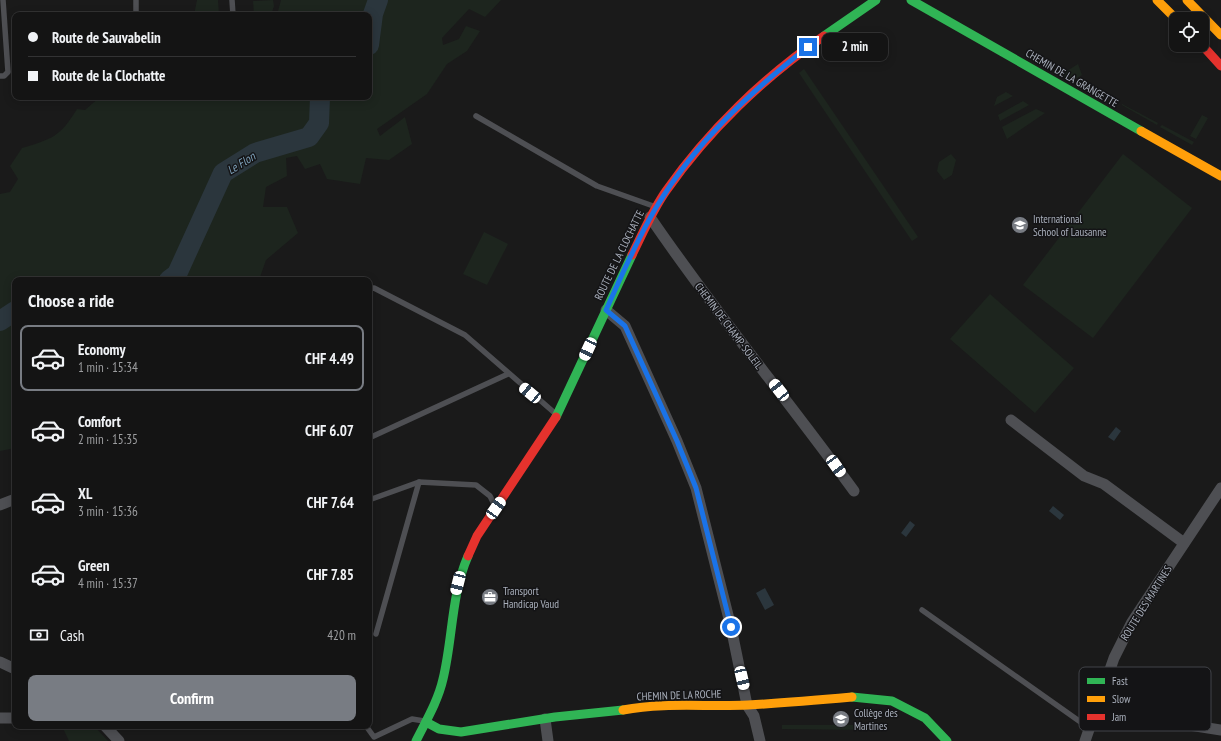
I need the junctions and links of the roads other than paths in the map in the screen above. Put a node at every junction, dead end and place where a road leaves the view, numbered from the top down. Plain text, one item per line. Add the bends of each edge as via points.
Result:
1 (3, 0) edge
2 (136, 0) edge
3 (232, 0) edge
4 (876, 0) edge
5 (911, 0) edge
6 (1157, 0) edge
7 (1187, 0) edge
8 (924, 3) edge
9 (136, 12) edge
10 (233, 12) edge
11 (1169, 12) edge
12 (1221, 35) edge
13 (1208, 52) edge
14 (1221, 66) edge
15 (0, 76) edge
16 (476, 116) dead end
17 (1221, 176) edge
18 (656, 207) junction
19 (650, 217) junction
20 (372, 289) edge
21 (606, 310) junction
22 (508, 374) junction
23 (557, 416) junction
24 (1011, 420) dead end
25 (372, 437) edge
26 (419, 482) junction
27 (1221, 488) edge
28 (854, 491) dead end
29 (372, 499) edge
30 (12, 500) edge
31 (0, 505) edge
32 (496, 508) junction
33 (1184, 543) junction
34 (922, 610) dead end
35 (376, 634) dead end
36 (0, 662) edge
37 (1111, 667) edge
38 (12, 668) edge
39 (747, 705) junction
40 (0, 718) edge
41 (12, 718) edge
42 (545, 719) junction
43 (1079, 721) edge
44 (426, 722) junction
45 (1211, 728) edge
46 (108, 729) edge
47 (368, 729) edge
48 (1221, 730) edge
49 (1088, 731) edge
50 (119, 741) edge
51 (416, 741) edge
52 (548, 741) edge
53 (760, 741) edge
54 (947, 741) edge
55 (1085, 741) edge

1 - 15 lane via 8,72
2 - 9 lane
3 - 10 lane
4 - 18 main road, ROUTE DE LA CLOCHATTE via 808,47 756,90 691,158
5 - 8 main road, CHEMIN DE LA GRANGETTE
6 - 11 main road
7 - 12 main road
8 - 17 main road, CHEMIN DE LA GRANGETTE
13 - 14 main road
16 - 18 lane via 597,186
18 - 19 main road, ROUTE DE LA CLOCHATTE
19 - 21 main road, ROUTE DE LA CLOCHATTE
19 - 28 street, CHEMIN DE CHAMP-SOLEIL via 702,291 798,414
20 - 22 lane via 465,335
21 - 23 main road, ROUTE DE LA CLOCHATTE
21 - 39 street via 625,326 696,488 731,627
22 - 23 lane
22 - 25 lane
23 - 32 main road, ROUTE DE LA CLOCHATTE
24 - 33 street via 1084,476 1104,484
26 - 29 lane
26 - 32 lane via 476,485 490,496
26 - 35 lane
27 - 33 street, ROUTE DES MARTINES
30 - 31 street
32 - 44 main road, ROUTE DE LA CLOCHATTE via 477,536 461,572 454,600 443,679
33 - 37 street, ROUTE DES MARTINES via 1132,622
34 - 43 lane
36 - 38 street
39 - 42 main road, CHEMIN DE LA ROCHE via 637,707
39 - 53 street via 754,716
39 - 54 main road, CHEMIN DE LA ROCHE via 853,698 892,701 925,718
40 - 41 street
42 - 44 main road, CHEMIN DE LA ROCHE via 461,732 440,729
42 - 52 street
44 - 47 lane via 412,719 374,737
44 - 51 main road, ROUTE DE LA CLOCHATTE
45 - 48 street
46 - 50 street
49 - 55 street, ROUTE DES MARTINES

